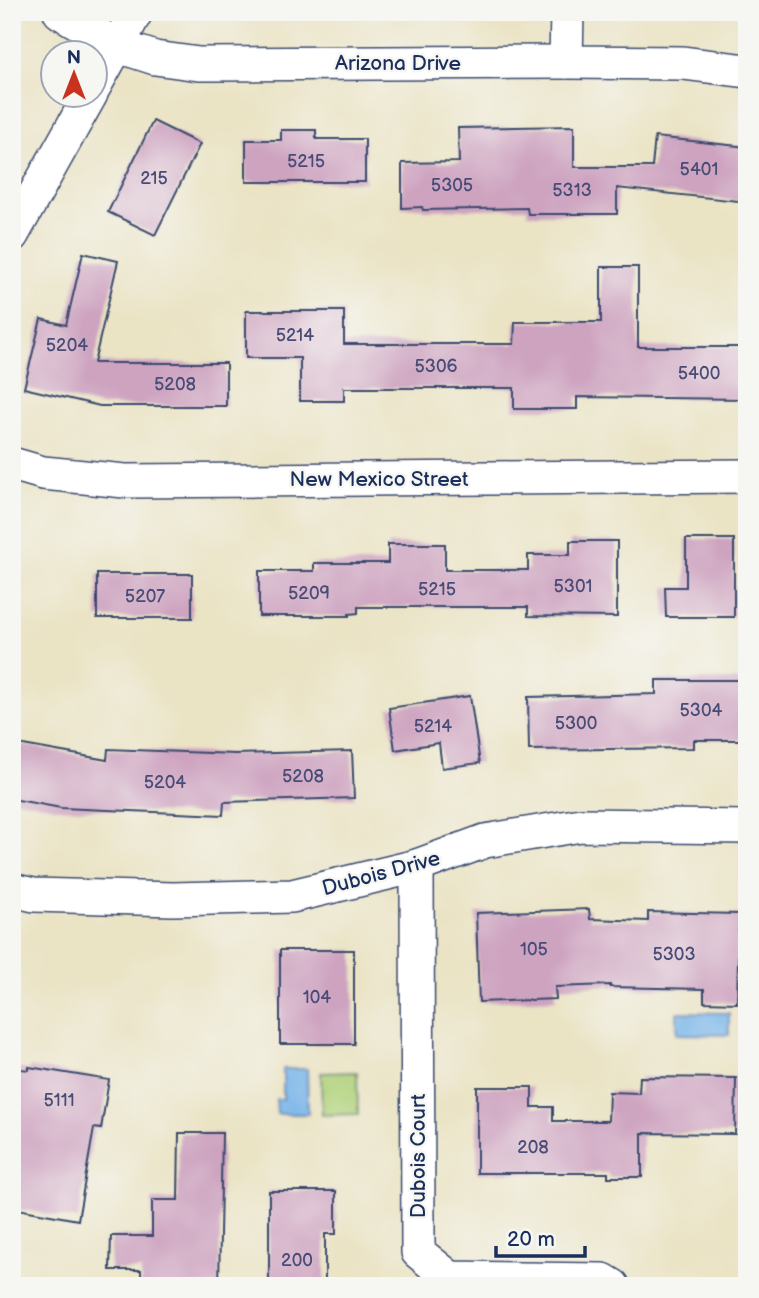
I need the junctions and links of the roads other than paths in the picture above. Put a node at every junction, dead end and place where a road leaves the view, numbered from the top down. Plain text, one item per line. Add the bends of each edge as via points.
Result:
1 (60, 12) edge
2 (136, 12) edge
3 (567, 12) edge
4 (118, 46) junction
5 (566, 62) junction
6 (108, 64) edge
7 (747, 71) edge
8 (83, 108) edge
9 (12, 235) edge
10 (12, 464) edge
11 (747, 476) edge
12 (747, 827) edge
13 (417, 866) junction
14 (12, 890) edge
15 (608, 1283) edge

1 - 4 street, Arizona Drive
2 - 4 street
3 - 5 street
4 - 5 street, Arizona Drive via 155,58 200,64
4 - 6 street
5 - 7 street, Arizona Drive via 683,63
8 - 9 street
10 - 11 street, New Mexico Street via 43,473 125,481
12 - 13 street, Dubois Drive via 581,825 485,841
13 - 14 street, Dubois Drive via 292,896 173,899 34,895
13 - 15 street, Dubois Court via 418,1252 450,1278

